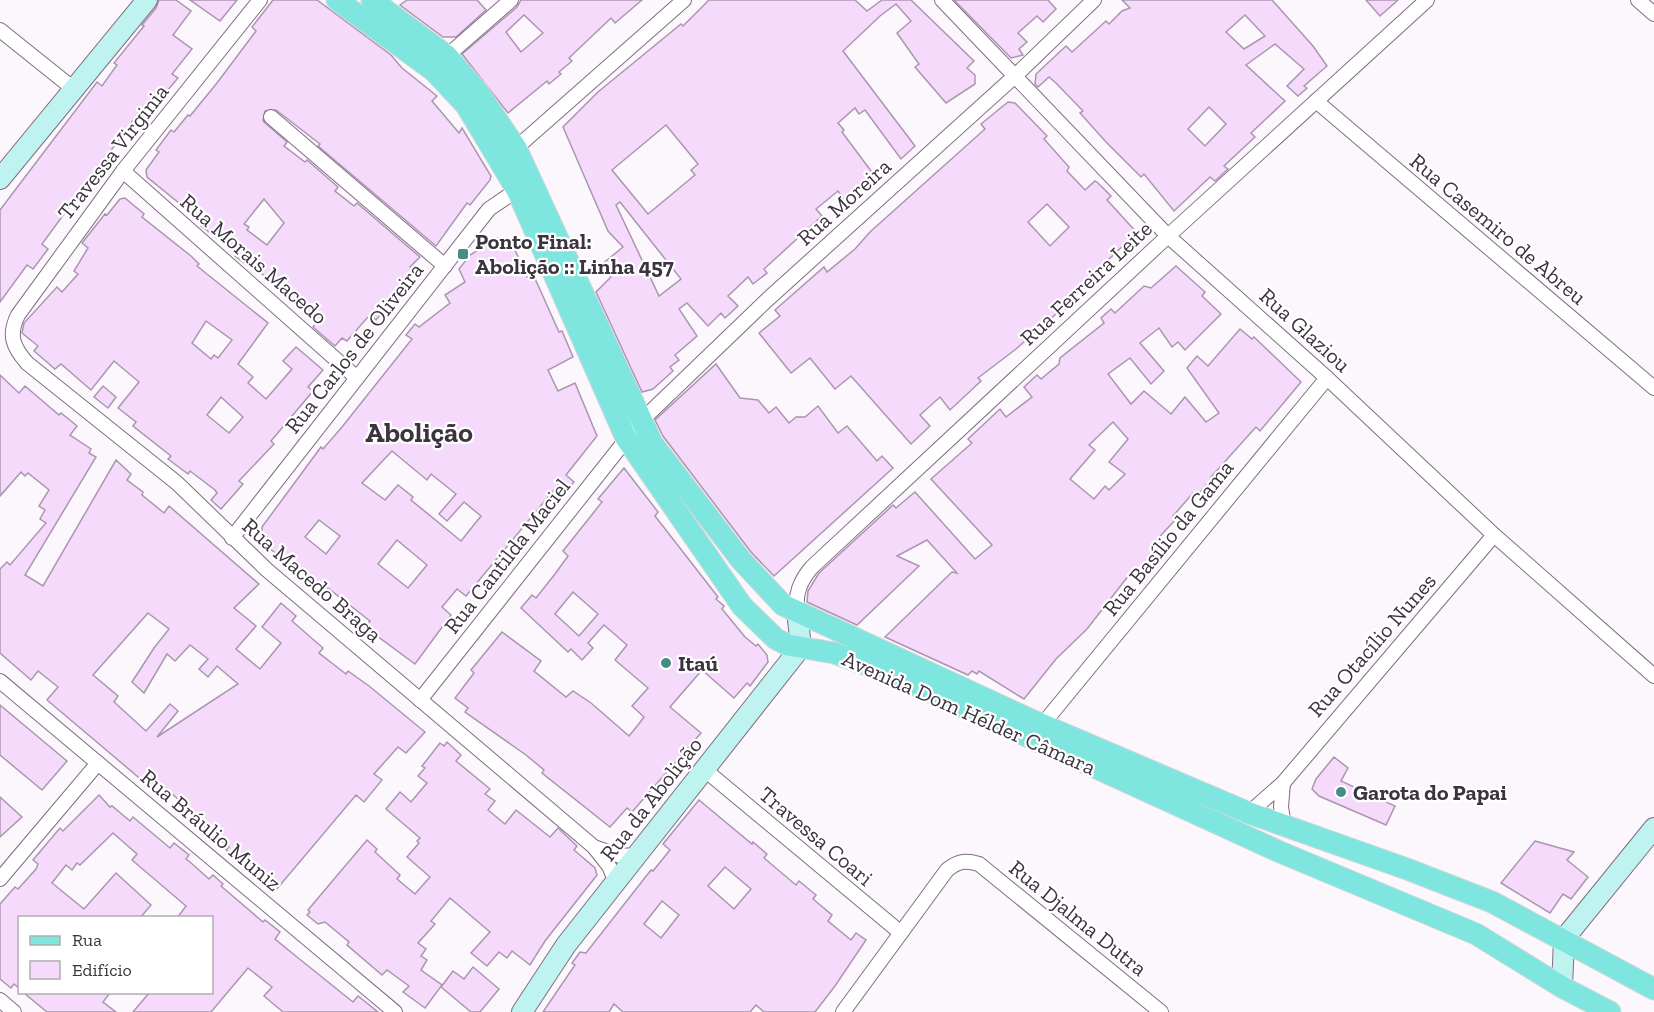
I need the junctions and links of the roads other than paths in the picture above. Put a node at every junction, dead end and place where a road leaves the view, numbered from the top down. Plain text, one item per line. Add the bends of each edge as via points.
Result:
1 (147, 0) edge
2 (261, 0) edge
3 (337, 0) edge
4 (372, 0) edge
5 (511, 0) edge
6 (684, 0) edge
7 (942, 0) edge
8 (1094, 0) edge
9 (1427, 0) edge
10 (1638, 0) edge
11 (1654, 14) edge
12 (0, 30) edge
13 (447, 56) junction
14 (1015, 76) junction
15 (75, 90) junction
16 (1316, 102) junction
17 (271, 117) dead end
18 (516, 148) junction
19 (123, 171) junction
20 (0, 179) edge
21 (517, 190) junction
22 (1168, 236) junction
23 (445, 266) junction
24 (11, 337) joint
25 (357, 378) junction
26 (1327, 378) junction
27 (1654, 388) edge
28 (640, 422) junction
29 (626, 438) junction
30 (1494, 535) junction
31 (232, 538) junction
32 (797, 611) junction
33 (801, 647) junction
34 (1654, 676) edge
35 (0, 681) edge
36 (420, 700) junction
37 (1042, 725) junction
38 (98, 763) junction
39 (705, 770) junction
40 (1283, 783) junction
41 (1249, 813) junction
42 (1284, 826) junction
43 (1654, 828) edge
44 (594, 848) junction
45 (637, 855) junction
46 (0, 879) edge
47 (616, 882) junction
48 (1492, 902) junction
49 (901, 933) junction
50 (1476, 934) junction
51 (1564, 939) junction
52 (1562, 987) junction
53 (1654, 989) edge
54 (0, 1000) edge
55 (14, 1012) edge
56 (395, 1012) edge
57 (522, 1012) edge
58 (843, 1012) edge
59 (1161, 1012) edge
60 (1610, 1012) edge

1 - 15 street
2 - 19 street, Travessa Virginia
3 - 21 main road, Avenida Dom Hélder Câmara via 442,80 466,105
4 - 13 main road, Avenida Dom Hélder Câmara
5 - 13 street
6 - 18 street
7 - 14 street, Rua Glaziou
8 - 14 street, Rua Moreira
9 - 16 street, Rua Ferreira Leite
10 - 11 street
12 - 15 street
13 - 18 main road, Avenida Dom Hélder Câmara via 478,92
14 - 22 street, Rua Glaziou
14 - 28 street, Rua Moreira via 768,299
15 - 20 street
16 - 22 street, Rua Ferreira Leite
16 - 27 street, Rua Casemiro de Abreu
17 - 23 street
18 - 28 main road, Avenida Dom Hélder Câmara
19 - 24 street, Travessa Virginia via 18,315
19 - 25 street, Rua Morais Macedo
21 - 23 street, Rua Carlos de Oliveira via 489,209
21 - 29 main road, Avenida Dom Hélder Câmara
22 - 26 street, Rua Glaziou
22 - 32 street, Rua Ferreira Leite via 812,567 796,594
23 - 25 street, Rua Carlos de Oliveira
24 - 31 street, Rua Macedo Braga via 27,363 177,483
25 - 31 street, Rua Carlos de Oliveira
26 - 30 street, Rua Glaziou
26 - 37 street, Rua Basílio da Gama
28 - 29 street, Rua Moreira
28 - 32 main road, Avenida Dom Hélder Câmara via 689,495 741,560 783,605
29 - 33 main road, Avenida Dom Hélder Câmara via 742,606 776,639
29 - 36 street, Rua Cantilda Maciel
30 - 34 street, Rua Glaziou
30 - 40 street, Rua Otacílio Nunes
31 - 36 street, Rua Macedo Braga
32 - 33 street
32 - 37 main road, Avenida Dom Hélder Câmara
33 - 39 street, Rua da Abolição
33 - 50 main road, Avenida Dom Hélder Câmara via 834,653 889,673 1248,837
35 - 38 street, Rua Bráulio Muniz
36 - 44 street, Rua Macedo Braga
37 - 41 main road, Avenida Dom Hélder Câmara
38 - 46 street
38 - 56 street, Rua Bráulio Muniz
39 - 45 street, Rua da Abolição
39 - 49 street, Travessa Coari
40 - 41 street, Rua Otacílio Nunes
40 - 42 street
41 - 42 main road, Avenida Dom Hélder Câmara
42 - 48 main road, Avenida Dom Hélder Câmara
43 - 51 street
44 - 45 street, Rua Macedo Braga via 620,856
44 - 47 street, Rua Macedo Braga
45 - 47 street, Rua da Abolição
47 - 57 street, Rua da Abolição via 566,945
48 - 50 main road via 1494,926
48 - 51 main road, Avenida Dom Hélder Câmara
49 - 58 street
49 - 59 street, Rua Djalma Dutra via 947,870 966,861 979,864
50 - 52 main road, Avenida Dom Hélder Câmara
51 - 52 street
51 - 53 main road, Avenida Dom Hélder Câmara
52 - 60 main road, Avenida Dom Hélder Câmara
54 - 55 street

